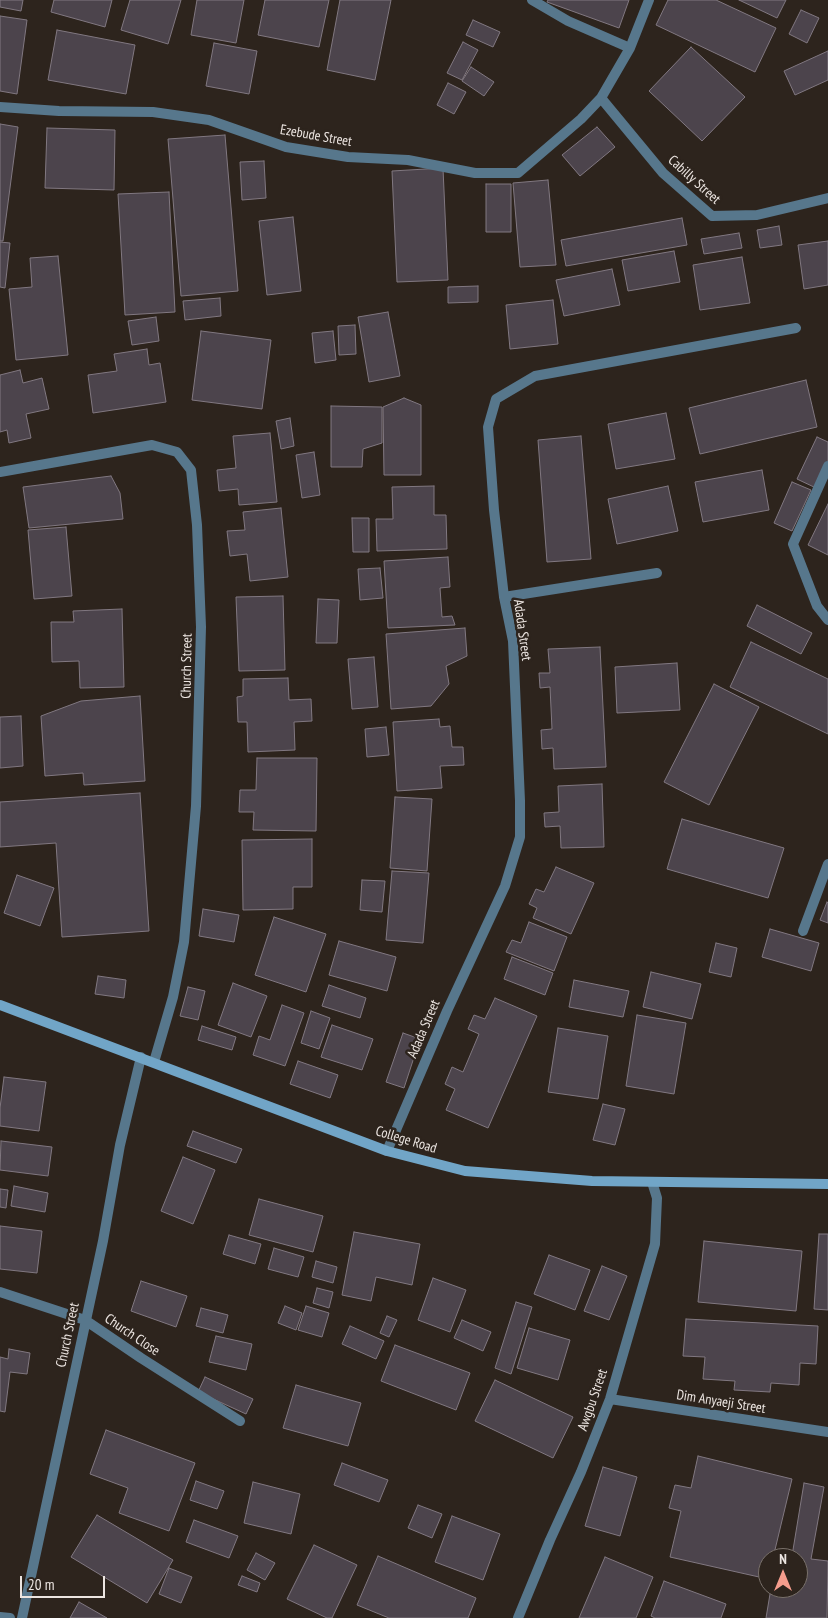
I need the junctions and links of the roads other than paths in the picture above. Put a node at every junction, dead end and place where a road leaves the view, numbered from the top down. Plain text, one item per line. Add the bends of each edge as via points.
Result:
1 (532, 0) edge
2 (648, 0) edge
3 (630, 48) junction
4 (601, 98) junction
5 (0, 107) edge
6 (828, 198) edge
7 (796, 328) dead end
8 (828, 466) edge
9 (0, 472) edge
10 (658, 573) dead end
11 (504, 597) junction
12 (828, 620) edge
13 (828, 864) edge
14 (803, 931) dead end
15 (0, 1005) edge
16 (141, 1057) junction
17 (154, 1062) junction
18 (387, 1150) junction
19 (652, 1182) junction
20 (828, 1184) edge
21 (0, 1292) edge
22 (85, 1320) junction
23 (610, 1399) junction
24 (240, 1420) dead end
25 (828, 1432) edge
26 (0, 1617) edge
27 (10, 1618) edge
28 (22, 1618) edge
29 (518, 1618) edge

1 - 3 street via 568,22
2 - 3 street, Ezebude Street
3 - 4 street, Ezebude Street
4 - 5 street, Ezebude Street via 518,173 475,172 408,160 348,157 286,148 210,120 153,112
4 - 6 street, Cabilly Street via 663,174 712,216 757,216
7 - 11 street, Adada Street via 535,376 496,399 488,427
8 - 12 street via 793,544 817,606
9 - 17 street, Church Street via 152,445 177,452 191,470 201,627 196,806 184,942 173,997
10 - 11 street
11 - 18 street, Adada Street via 512,641 520,837 504,886
13 - 14 street
15 - 16 main road, College Road
16 - 17 main road, College Road
16 - 22 street, Church Street
17 - 18 main road, College Road
18 - 19 main road, College Road via 465,1171 592,1181
19 - 20 main road, College Road
19 - 23 street, Awgbu Street via 656,1198 655,1244
21 - 22 street, Church Close
22 - 24 street, Church Close
22 - 28 street, Church Street
23 - 25 street, Dim Anyaeji Street
23 - 29 street, Awgbu Street
26 - 27 street

